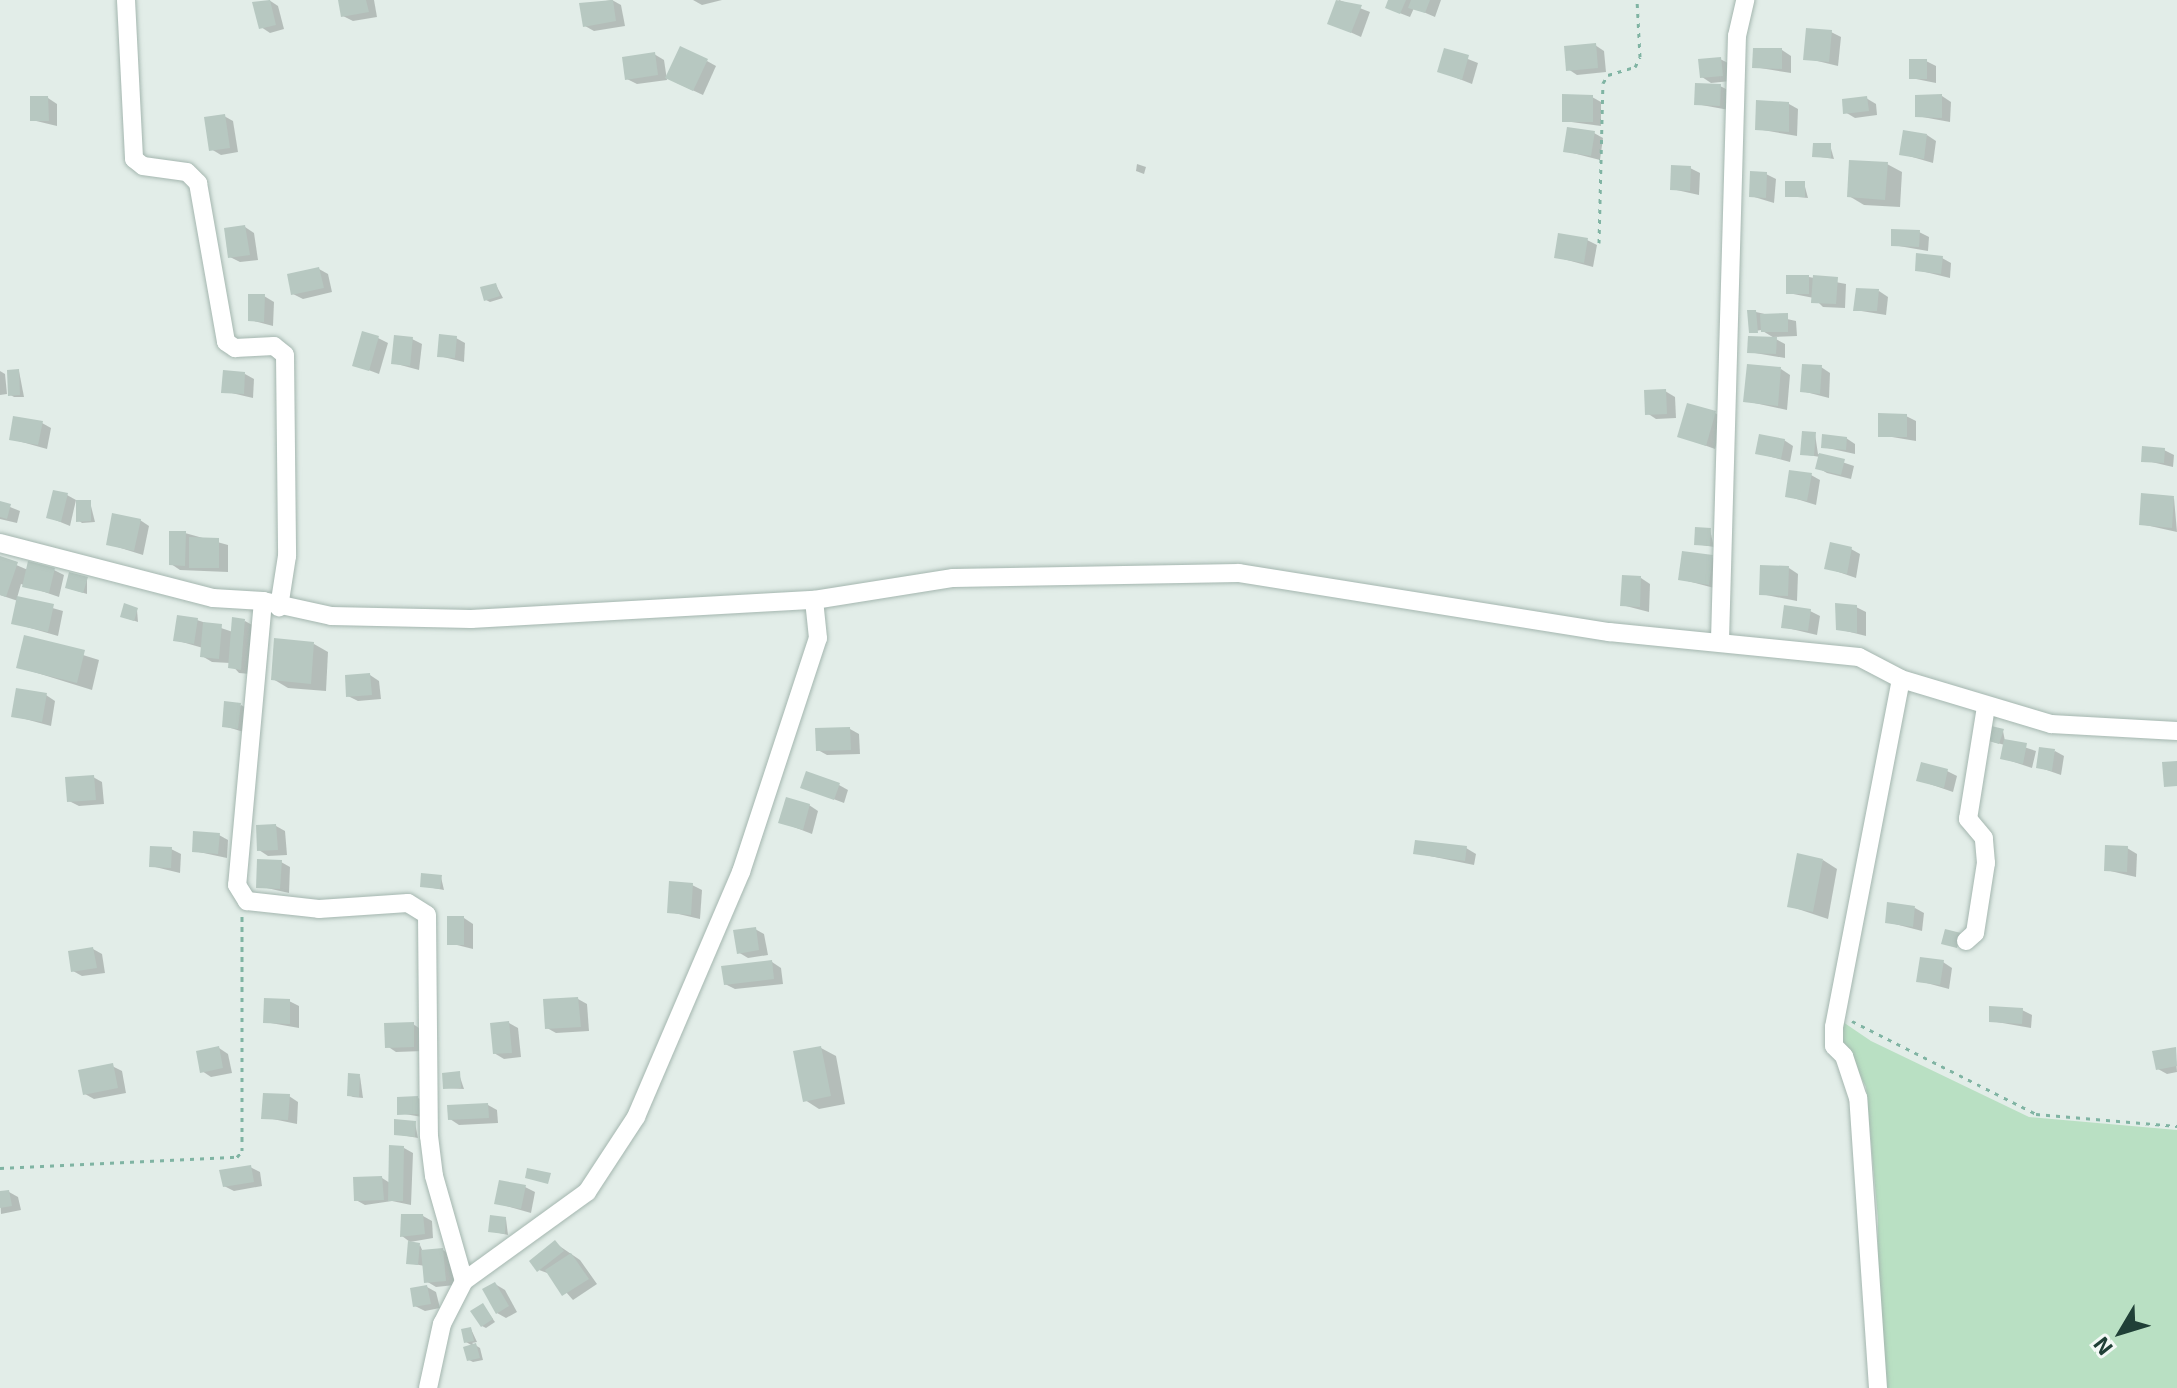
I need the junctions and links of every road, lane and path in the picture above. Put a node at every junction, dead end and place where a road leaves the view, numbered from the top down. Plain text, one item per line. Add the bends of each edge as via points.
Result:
1 (126, 0) edge
2 (1637, 0) edge
3 (1745, 0) edge
4 (1599, 243) dead end
5 (0, 543) edge
6 (814, 600) junction
7 (271, 604) junction
8 (1720, 640) junction
9 (1901, 679) junction
10 (1986, 706) junction
11 (2177, 731) edge
12 (242, 892) junction
13 (1966, 941) dead end
14 (1839, 998) junction
15 (2177, 1126) edge
16 (0, 1168) edge
17 (464, 1281) junction
18 (428, 1388) edge
19 (1878, 1388) edge

1 - 7 street via 134,159 143,166 187,172 198,183 226,342 235,348 274,346 285,355 287,556
2 - 4 path via 1640,57 1635,67 1608,75 1603,83
3 - 8 street via 1737,36
5 - 7 street via 213,598
6 - 7 street via 471,619 331,616
6 - 8 street via 953,578 1239,573 1609,632
6 - 17 street via 818,638 741,872 636,1117 587,1192
7 - 12 street via 238,871
8 - 9 street via 1859,657
9 - 10 street
9 - 14 street
10 - 11 street via 2051,724
10 - 13 street via 1968,819 1984,838 1986,863 1975,933
12 - 16 path via 242,1151 237,1157
12 - 17 street via 247,901 319,909 408,903 427,915 429,1136 434,1176
14 - 15 path via 1854,1022 1870,1033 2015,1106 2090,1121
14 - 19 street via 1834,1046 1844,1056 1858,1098
17 - 18 street via 442,1324

